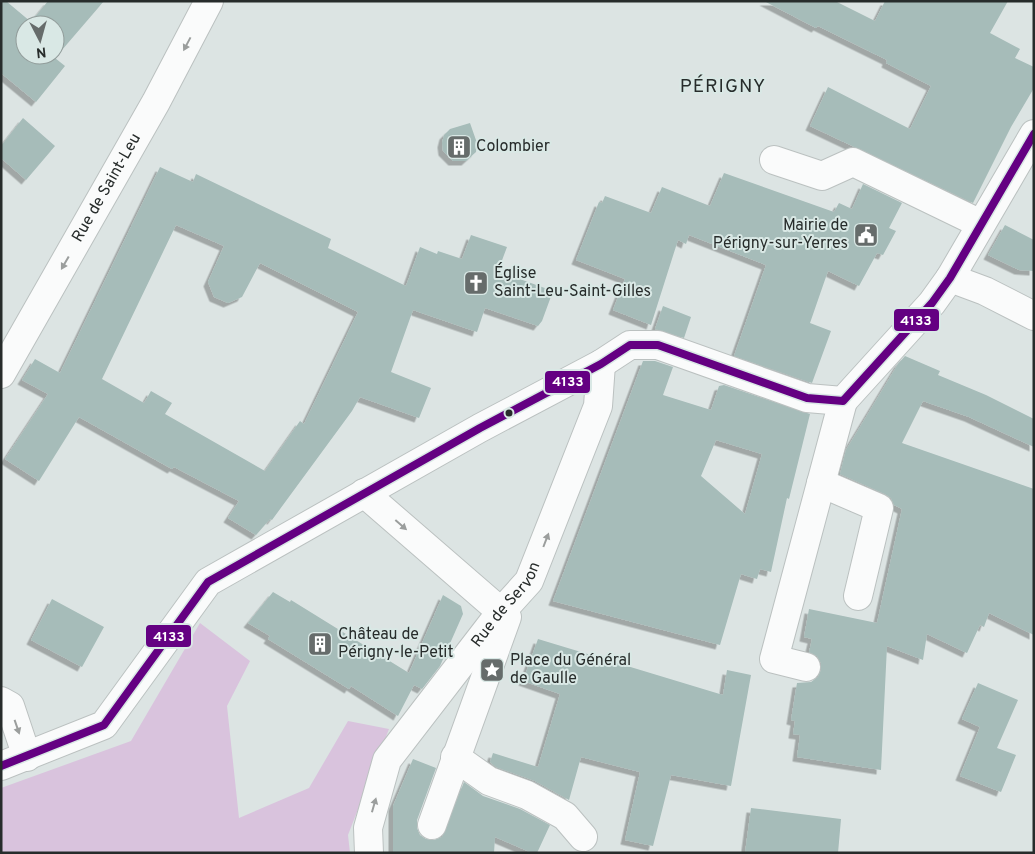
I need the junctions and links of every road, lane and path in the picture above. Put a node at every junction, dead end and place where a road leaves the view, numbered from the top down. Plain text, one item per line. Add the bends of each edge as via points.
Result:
1 (209, 1) edge
2 (1034, 134) edge
3 (774, 160) dead end
4 (982, 224) junction
5 (950, 278) junction
6 (1034, 316) edge
7 (601, 364) junction
8 (1, 374) edge
9 (843, 401) junction
10 (821, 483) junction
11 (364, 493) junction
12 (858, 596) dead end
13 (500, 612) junction
14 (806, 667) dead end
15 (1, 700) edge
16 (27, 757) junction
17 (455, 757) junction
18 (1, 766) edge
19 (432, 825) dead end
20 (583, 837) dead end
21 (369, 853) edge

1 -> 8 street, Rue de Saint-Leu via 156,102
2 - 4 street
3 - 4 street via 822,176 853,162
4 - 5 street
5 - 6 street via 985,291
5 - 9 street via 932,303
7 - 9 street via 630,345 658,345 807,398
7 - 11 street
13 -> 7 street, Rue de Servon via 529,581 598,406
9 - 10 street
10 - 12 street via 879,508
10 - 14 street via 774,659
11 -> 13 street
11 - 16 street via 208,582 104,725
13 - 17 street via 507,617
21 -> 13 street, Rue de Servon via 368,828 387,760
15 -> 16 street via 10,706
16 - 18 street
17 - 19 street
17 - 20 street via 489,781 566,816

